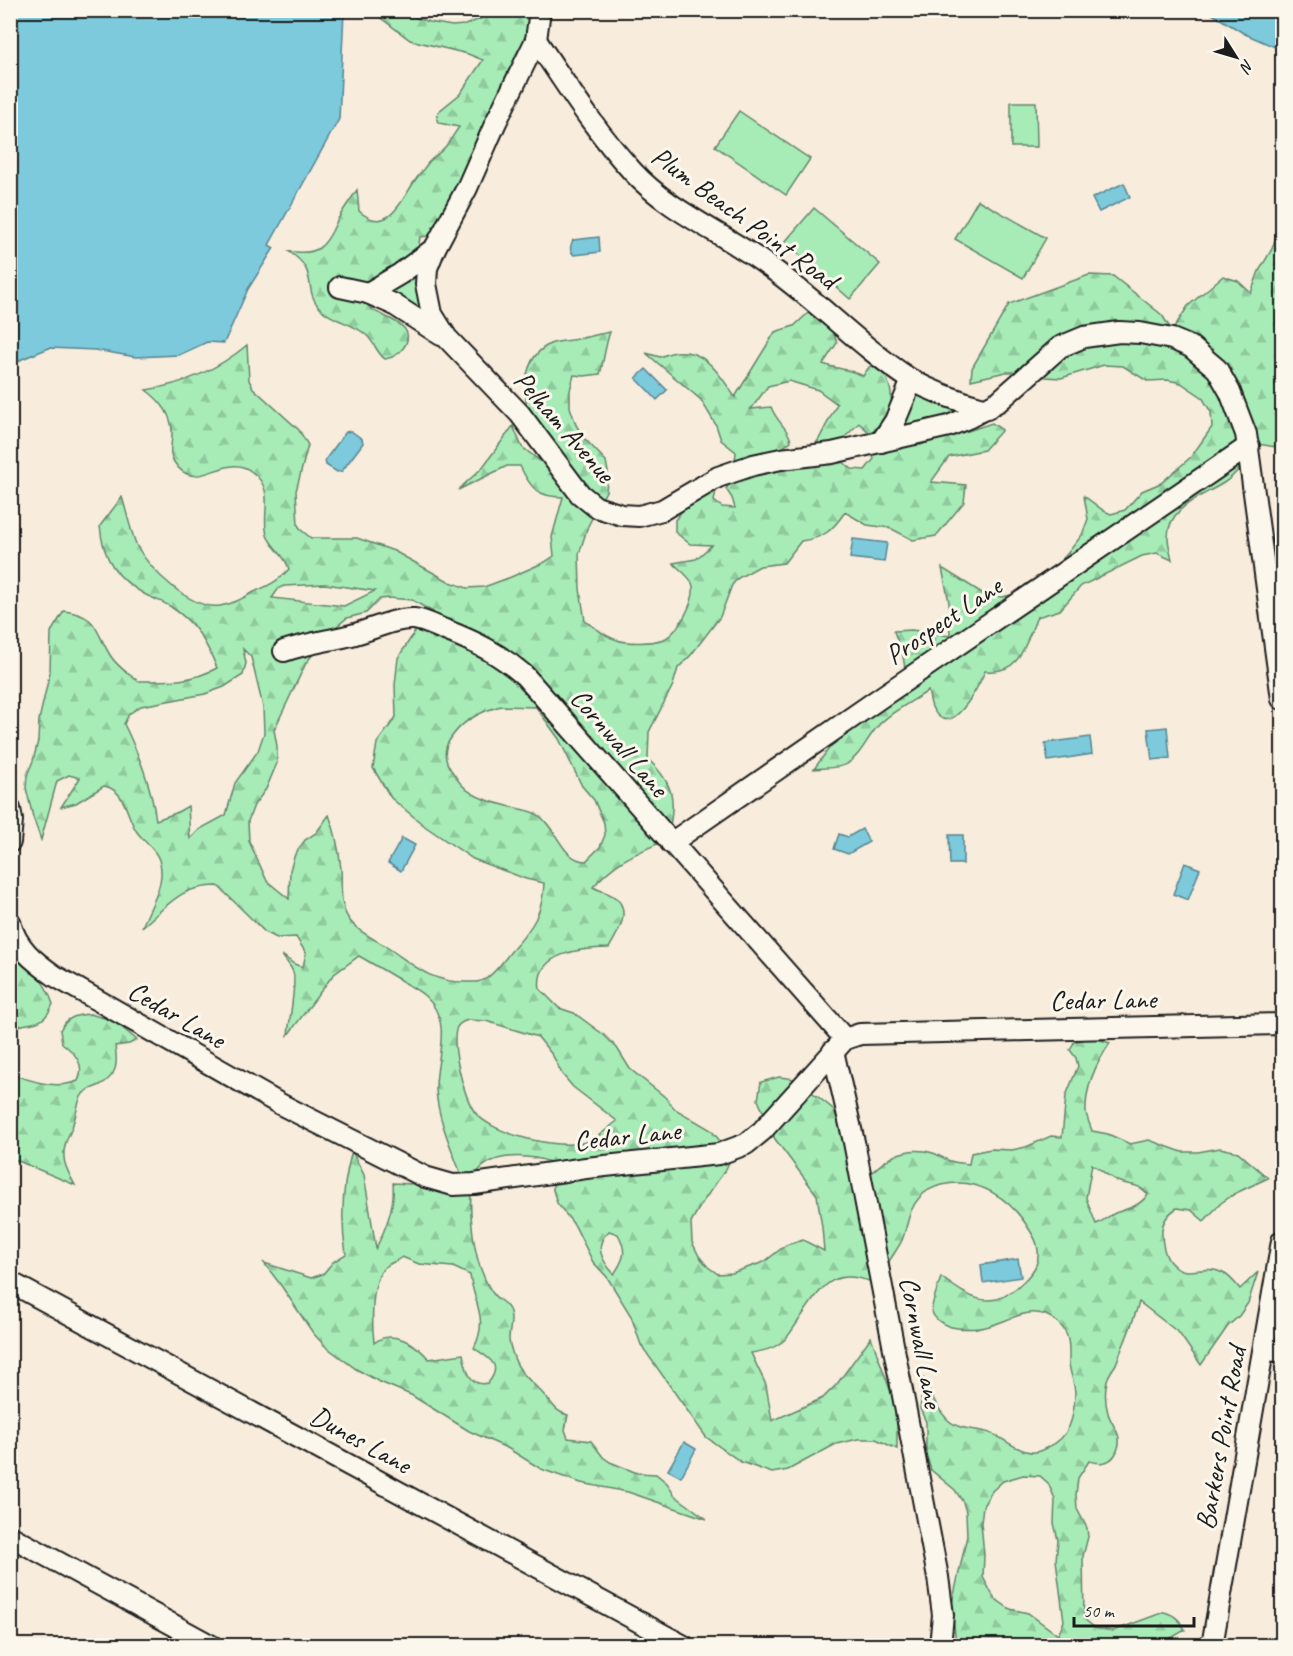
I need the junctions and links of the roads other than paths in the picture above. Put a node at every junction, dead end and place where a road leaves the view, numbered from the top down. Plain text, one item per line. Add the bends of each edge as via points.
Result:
1 (540, 10) edge
2 (536, 40) junction
3 (435, 248) junction
4 (340, 287) dead end
5 (368, 293) junction
6 (451, 342) junction
7 (912, 380) junction
8 (987, 409) junction
9 (881, 442) junction
10 (1249, 446) junction
11 (1279, 637) edge
12 (284, 651) dead end
13 (1282, 699) edge
14 (10, 809) edge
15 (10, 842) edge
16 (671, 843) junction
17 (10, 922) edge
18 (1282, 1024) edge
19 (839, 1045) junction
20 (1282, 1240) edge
21 (10, 1282) edge
22 (1273, 1351) edge
23 (10, 1536) edge
24 (212, 1646) edge
25 (684, 1646) edge
26 (940, 1646) edge
27 (1212, 1646) edge

1 - 2 street
2 - 3 street, Pelham Avenue
2 - 7 street, Plum Beach Point Road via 590,122 635,174 673,205 790,281
3 - 5 street, Pelham Avenue
3 - 6 street, Pelham Avenue via 426,284 432,314
4 - 5 street
5 - 6 street via 417,318
6 - 9 street, Pelham Avenue via 520,414 580,494 596,507 622,515 639,516 662,510 718,477 753,465
7 - 8 street, Plum Beach Point Road
7 - 9 street via 895,421
8 - 9 street, Pelham Avenue via 949,426
8 - 10 street, Pelham Avenue via 1060,347 1099,334 1140,333 1172,339 1211,362 1230,392
10 - 11 street
10 - 16 street, Prospect Lane
11 - 13 street
12 - 16 street, Cornwall Lane via 413,619 481,644 524,675
14 - 15 street
16 - 19 street, Cornwall Lane
17 - 19 street, Cedar Lane via 25,952 55,976 280,1104 425,1177 453,1185 719,1154 746,1144 762,1131
18 - 19 street, Cedar Lane via 903,1032 860,1035
19 - 26 street, Cornwall Lane via 854,1142 939,1577 943,1615
20 - 22 street, Barkers Point Road
21 - 25 street, Dunes Lane
22 - 27 street, Barkers Point Road
23 - 24 street

